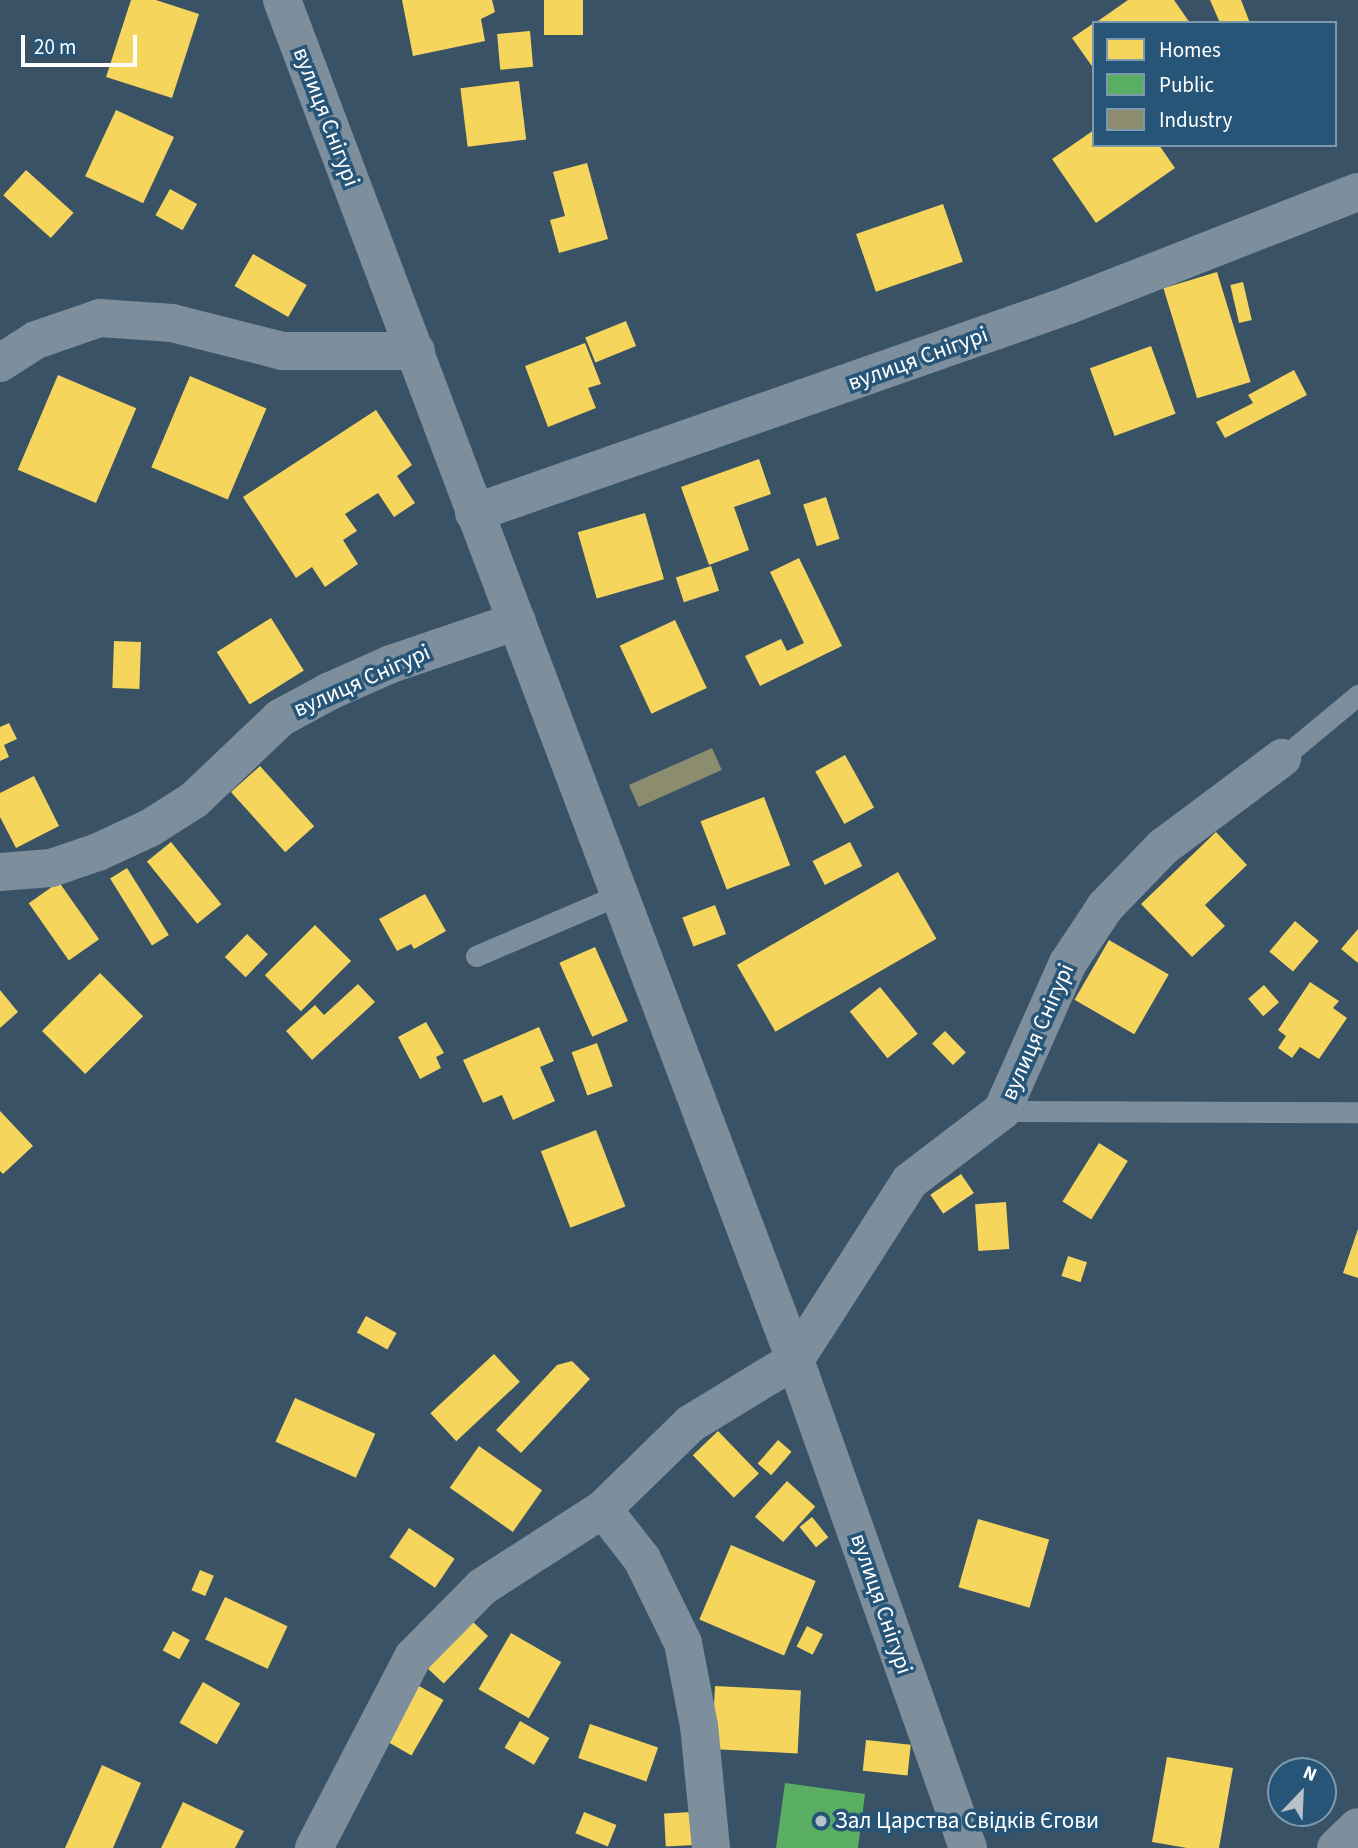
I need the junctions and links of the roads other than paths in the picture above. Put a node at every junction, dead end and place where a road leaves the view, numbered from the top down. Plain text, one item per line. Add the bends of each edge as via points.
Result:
1 (282, 0) edge
2 (1358, 192) edge
3 (416, 351) junction
4 (0, 363) edge
5 (474, 513) junction
6 (517, 621) junction
7 (1358, 695) edge
8 (1282, 758) joint
9 (0, 872) edge
10 (621, 894) junction
11 (477, 956) dead end
12 (1002, 1111) junction
13 (1358, 1112) edge
14 (795, 1360) junction
15 (603, 1509) junction
16 (1358, 1827) edge
17 (314, 1848) edge
18 (711, 1848) edge
19 (968, 1848) edge
20 (1336, 1848) edge

1 - 3 street, вулиця Снігурі
2 - 5 street, вулиця Снігурі via 1056,309
3 - 4 street via 283,351 172,323 100,318 36,340
3 - 5 street, вулиця Снігурі
5 - 6 street, вулиця Снігурі
6 - 9 street, вулиця Снігурі via 391,664 280,718 194,800 150,828 51,868
6 - 10 street, вулиця Снігурі
7 - 8 lane
8 - 12 street, вулиця Снігурі via 1163,847 1105,907 1068,963
10 - 11 lane
10 - 14 street, вулиця Снігурі
12 - 13 lane
12 - 14 street, вулиця Снігурі via 909,1181
14 - 15 street, вулиця Снігурі via 690,1424
14 - 19 street, вулиця Снігурі
15 - 17 street, вулиця Снігурі via 482,1587 413,1657
15 - 18 street via 642,1559 684,1643 699,1726
16 - 20 street

